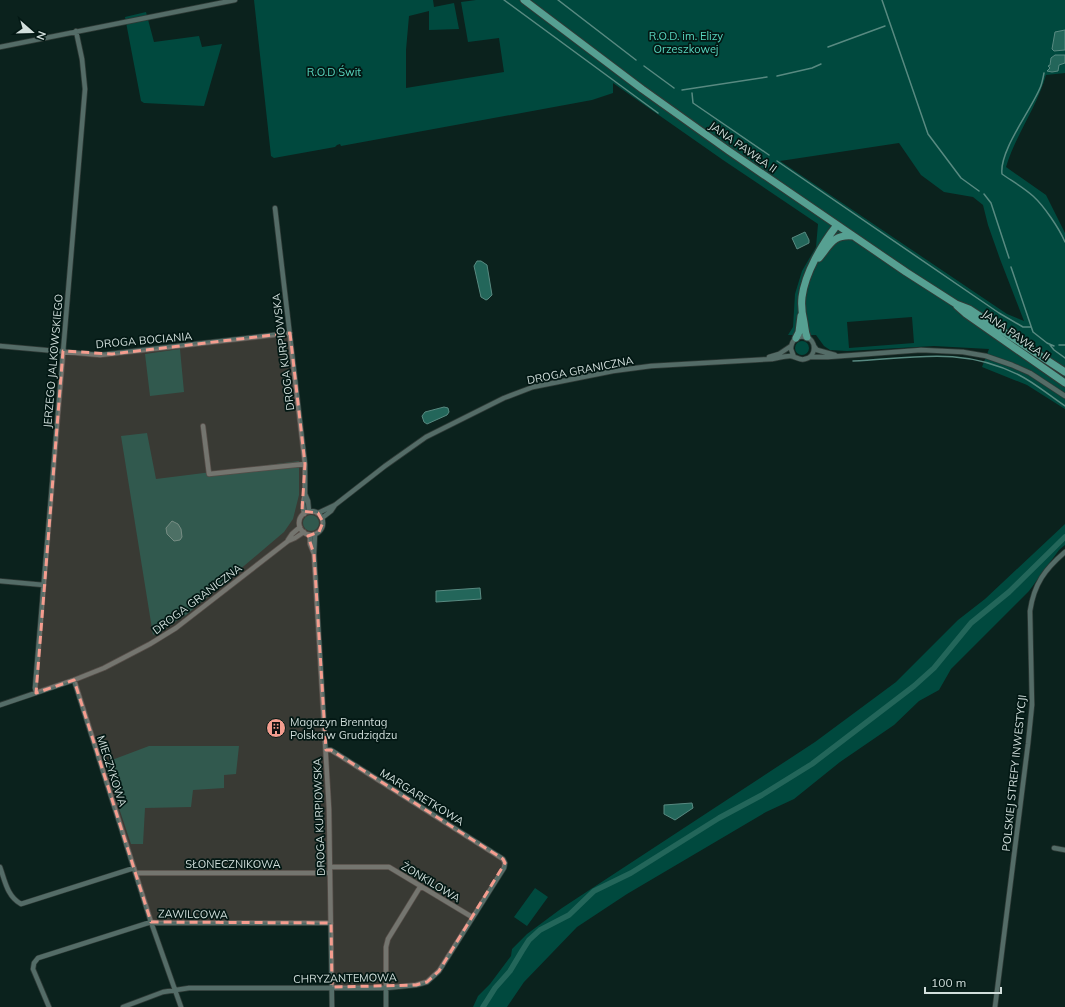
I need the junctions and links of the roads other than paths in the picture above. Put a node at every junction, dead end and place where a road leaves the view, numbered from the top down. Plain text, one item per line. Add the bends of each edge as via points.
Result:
1 (235, 0) edge
2 (524, 0) edge
3 (76, 31) junction
4 (0, 47) edge
5 (274, 208) dead end
6 (837, 225) junction
7 (853, 236) junction
8 (812, 266) junction
9 (956, 304) junction
10 (802, 310) junction
11 (290, 333) junction
12 (807, 337) junction
13 (796, 338) junction
14 (0, 346) edge
15 (791, 346) junction
16 (814, 346) junction
17 (63, 351) junction
18 (794, 356) junction
19 (839, 356) junction
20 (810, 357) junction
21 (766, 359) junction
22 (1065, 372) edge
23 (1065, 383) edge
24 (1065, 396) edge
25 (204, 426) dead end
26 (305, 464) junction
27 (305, 494) junction
28 (335, 504) junction
29 (309, 511) junction
30 (318, 513) junction
31 (304, 514) junction
32 (322, 518) junction
33 (300, 527) junction
34 (304, 532) junction
35 (315, 534) junction
36 (310, 535) junction
37 (288, 541) junction
38 (1065, 552) edge
39 (314, 554) junction
40 (0, 581) edge
41 (44, 585) junction
42 (74, 680) junction
43 (36, 693) junction
44 (0, 705) edge
45 (326, 750) junction
46 (1054, 848) dead end
47 (1065, 850) edge
48 (505, 863) joint
49 (0, 867) edge
50 (330, 867) junction
51 (134, 868) junction
52 (136, 873) junction
53 (330, 873) junction
54 (420, 887) junction
55 (472, 917) junction
56 (151, 922) junction
57 (330, 923) junction
58 (332, 987) junction
59 (386, 988) junction
60 (174, 990) junction
61 (49, 1007) edge
62 (123, 1007) edge
63 (181, 1007) edge
64 (332, 1007) edge
65 (386, 1007) edge
66 (995, 1007) edge

1 - 3 street
2 - 6 main road, JANA PAWŁA II via 695,127
3 - 4 street
3 - 17 street, JERZEGO JALKOWSKIEGO via 85,89
5 - 11 street, DROGA KURPIOWSKA
6 - 7 main road, JANA PAWŁA II
6 - 8 main road
7 - 8 main road via 838,237
7 - 9 main road, JANA PAWŁA II
8 - 10 main road via 803,290
9 - 22 main road, JANA PAWŁA II via 968,309
9 - 23 main road, JANA PAWŁA II via 966,314
10 - 12 main road
10 - 13 main road
11 - 17 street, DROGA BOCIANIA via 112,354
11 - 26 street, DROGA KURPIOWSKA
12 - 13 street
12 - 16 street
13 - 15 street
14 - 17 street, DROGA BOCIANIA
15 - 18 street
15 - 21 street, DROGA GRANICZNA
16 - 19 street via 817,350
16 - 20 street
17 - 41 street, JERZEGO JALKOWSKIEGO
18 - 20 street via 800,360
18 - 21 street, DROGA GRANICZNA
19 - 20 street
19 - 24 street via 921,350 986,356 1030,373
21 - 28 street, DROGA GRANICZNA via 639,368 533,388 504,398 426,437
25 - 26 street via 209,474
26 - 27 street, DROGA KURPIOWSKA
27 - 29 street, DROGA KURPIOWSKA
27 - 31 street, DROGA KURPIOWSKA
28 - 30 street, DROGA GRANICZNA
28 - 32 street, DROGA GRANICZNA
29 - 30 street
29 - 31 street
30 - 32 street
31 - 33 street via 300,520
32 - 35 street via 323,526
33 - 34 street
33 - 37 street, DROGA GRANICZNA
34 - 36 street
34 - 37 street, DROGA GRANICZNA
35 - 36 street
35 - 39 street, DROGA KURPIOWSKA
36 - 39 street, DROGA KURPIOWSKA via 310,545
37 - 42 street, DROGA GRANICZNA via 176,628 104,668
38 - 66 street, POLSKIEJ STREFY INWESTYCJI via 1051,564 1032,597 1032,705
39 - 45 street, DROGA KURPIOWSKA
40 - 41 street
41 - 43 street, JERZEGO JALKOWSKIEGO
42 - 43 street, DROGA GRANICZNA
42 - 51 street, MIECZYKOWA
43 - 44 street, DROGA GRANICZNA
45 - 48 street, MARGARETKOWA via 331,750 477,842
45 - 50 street, DROGA KURPIOWSKA
46 - 47 street
48 - 55 street, CHRYZANTEMOWA
49 - 51 street via 9,893 21,904
50 - 53 street, DROGA KURPIOWSKA
50 - 54 street, ŻONKILOWA via 389,867
51 - 52 street, MIECZYKOWA
52 - 53 street, SŁONECZNIKOWA
52 - 56 street, MIECZYKOWA
53 - 57 street, DROGA KURPIOWSKA
54 - 55 street, ŻONKILOWA
54 - 59 street via 388,939
55 - 59 street, CHRYZANTEMOWA via 439,971 428,982
56 - 57 street, ZAWILCOWA
56 - 60 street, MIECZYKOWA
56 - 61 street, ZAWILCOWA via 38,958 33,969
57 - 58 street, DROGA KURPIOWSKA
58 - 59 street, CHRYZANTEMOWA
58 - 60 street, CHRYZANTEMOWA
58 - 64 street, DROGA KURPIOWSKA
59 - 65 street
60 - 62 street, CHRYZANTEMOWA
60 - 63 street, MIECZYKOWA

